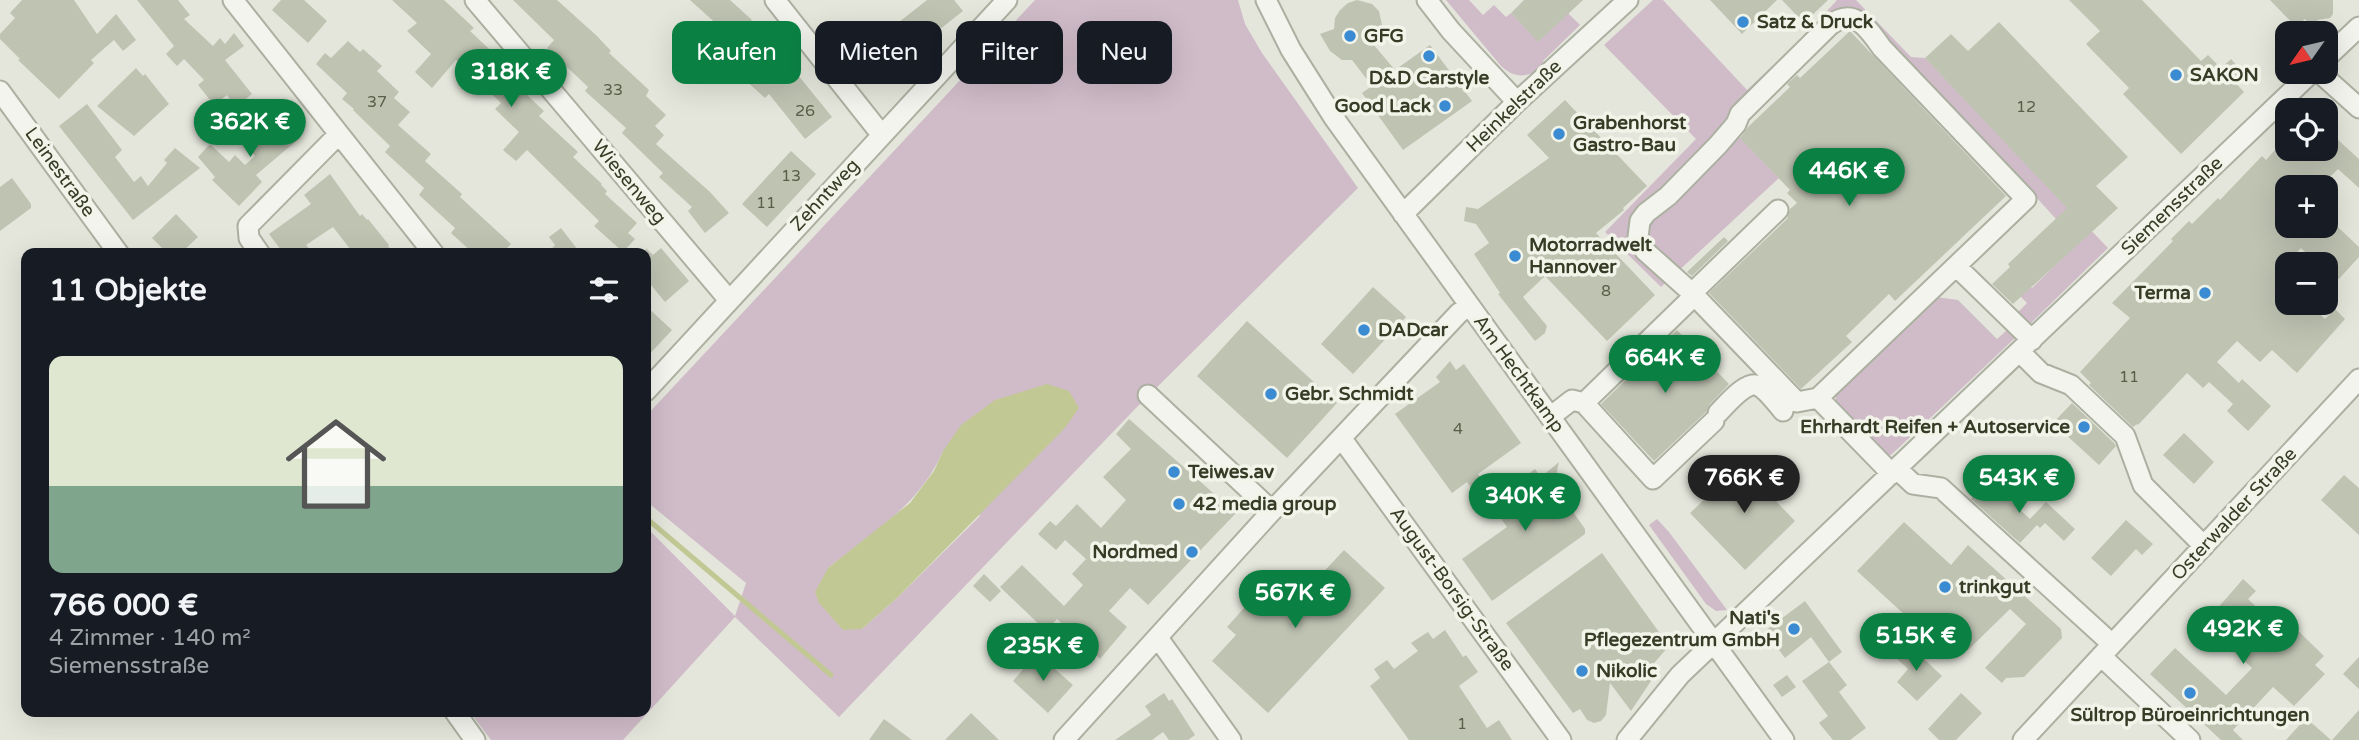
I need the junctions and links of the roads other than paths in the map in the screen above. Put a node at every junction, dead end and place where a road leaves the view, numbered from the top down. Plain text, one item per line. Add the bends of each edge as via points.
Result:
1 (233, 0) edge
2 (475, 0) edge
3 (775, 0) edge
4 (1007, 0) edge
5 (1266, 0) edge
6 (1427, 0) edge
7 (1628, 0) edge
8 (2359, 27) edge
9 (2338, 47) edge
10 (2299, 84) edge
11 (2332, 84) edge
12 (0, 91) edge
13 (1517, 102) junction
14 (2359, 108) edge
15 (881, 134) junction
16 (338, 135) junction
17 (1778, 209) dead end
18 (1403, 214) junction
19 (115, 248) edge
20 (256, 248) edge
21 (429, 248) edge
22 (1956, 267) junction
23 (1693, 295) junction
24 (729, 300) junction
25 (1469, 306) junction
26 (2025, 341) junction
27 (2359, 379) edge
28 (651, 386) edge
29 (1148, 395) dead end
30 (1818, 398) junction
31 (1584, 403) junction
32 (1790, 407) junction
33 (1550, 417) junction
34 (1342, 439) junction
35 (1894, 471) junction
36 (1272, 511) junction
37 (2204, 546) junction
38 (1158, 638) junction
39 (1715, 643) junction
40 (2107, 650) junction
41 (459, 717) edge
42 (475, 740) edge
43 (1063, 740) edge
44 (1231, 740) edge
45 (1561, 740) edge
46 (1627, 740) edge
47 (1784, 740) edge
48 (2023, 740) edge
49 (2190, 740) edge

1 - 16 street
2 - 24 street, Wiesenweg
3 - 15 street
4 - 15 street, Zehntweg
5 - 18 street, Am Hechtkamp via 1315,90
6 - 13 street
7 - 13 street, Heinkelstraße
8 - 9 street
10 - 26 street, Siemensstraße
11 - 14 street
12 - 19 street, Leinestraße
13 - 18 street, Heinkelstraße
15 - 24 street, Zehntweg
16 - 20 street via 248,226 248,238
16 - 21 street
17 - 23 street
18 - 25 street, Am Hechtkamp
22 - 23 street via 2026,199 1864,25 1845,18 1829,26 1642,218 1641,245
22 - 26 street
22 - 30 street
23 - 31 street
23 - 32 street
24 - 28 street, Zehntweg
25 - 33 street, Am Hechtkamp
25 - 34 street
26 - 35 street, Siemensstraße
26 - 37 street via 2041,373 2071,385 2125,436 2143,485
27 - 37 street, Osterwalder Straße
29 - 36 street
30 - 32 street
30 - 35 street
31 - 32 street via 1653,479 1745,387 1758,385
31 - 33 street via 1572,400
33 - 39 street, Am Hechtkamp
34 - 36 street
34 - 45 street, August-Borsig-Straße
35 - 39 street, Siemensstraße
35 - 40 street via 1913,484 1941,488
36 - 38 street
37 - 40 street, Osterwalder Straße
38 - 43 street
38 - 44 street
39 - 46 street, Siemensstraße via 1681,675
39 - 47 street, Am Hechtkamp
40 - 48 street, Osterwalder Straße
40 - 49 street
41 - 42 street

